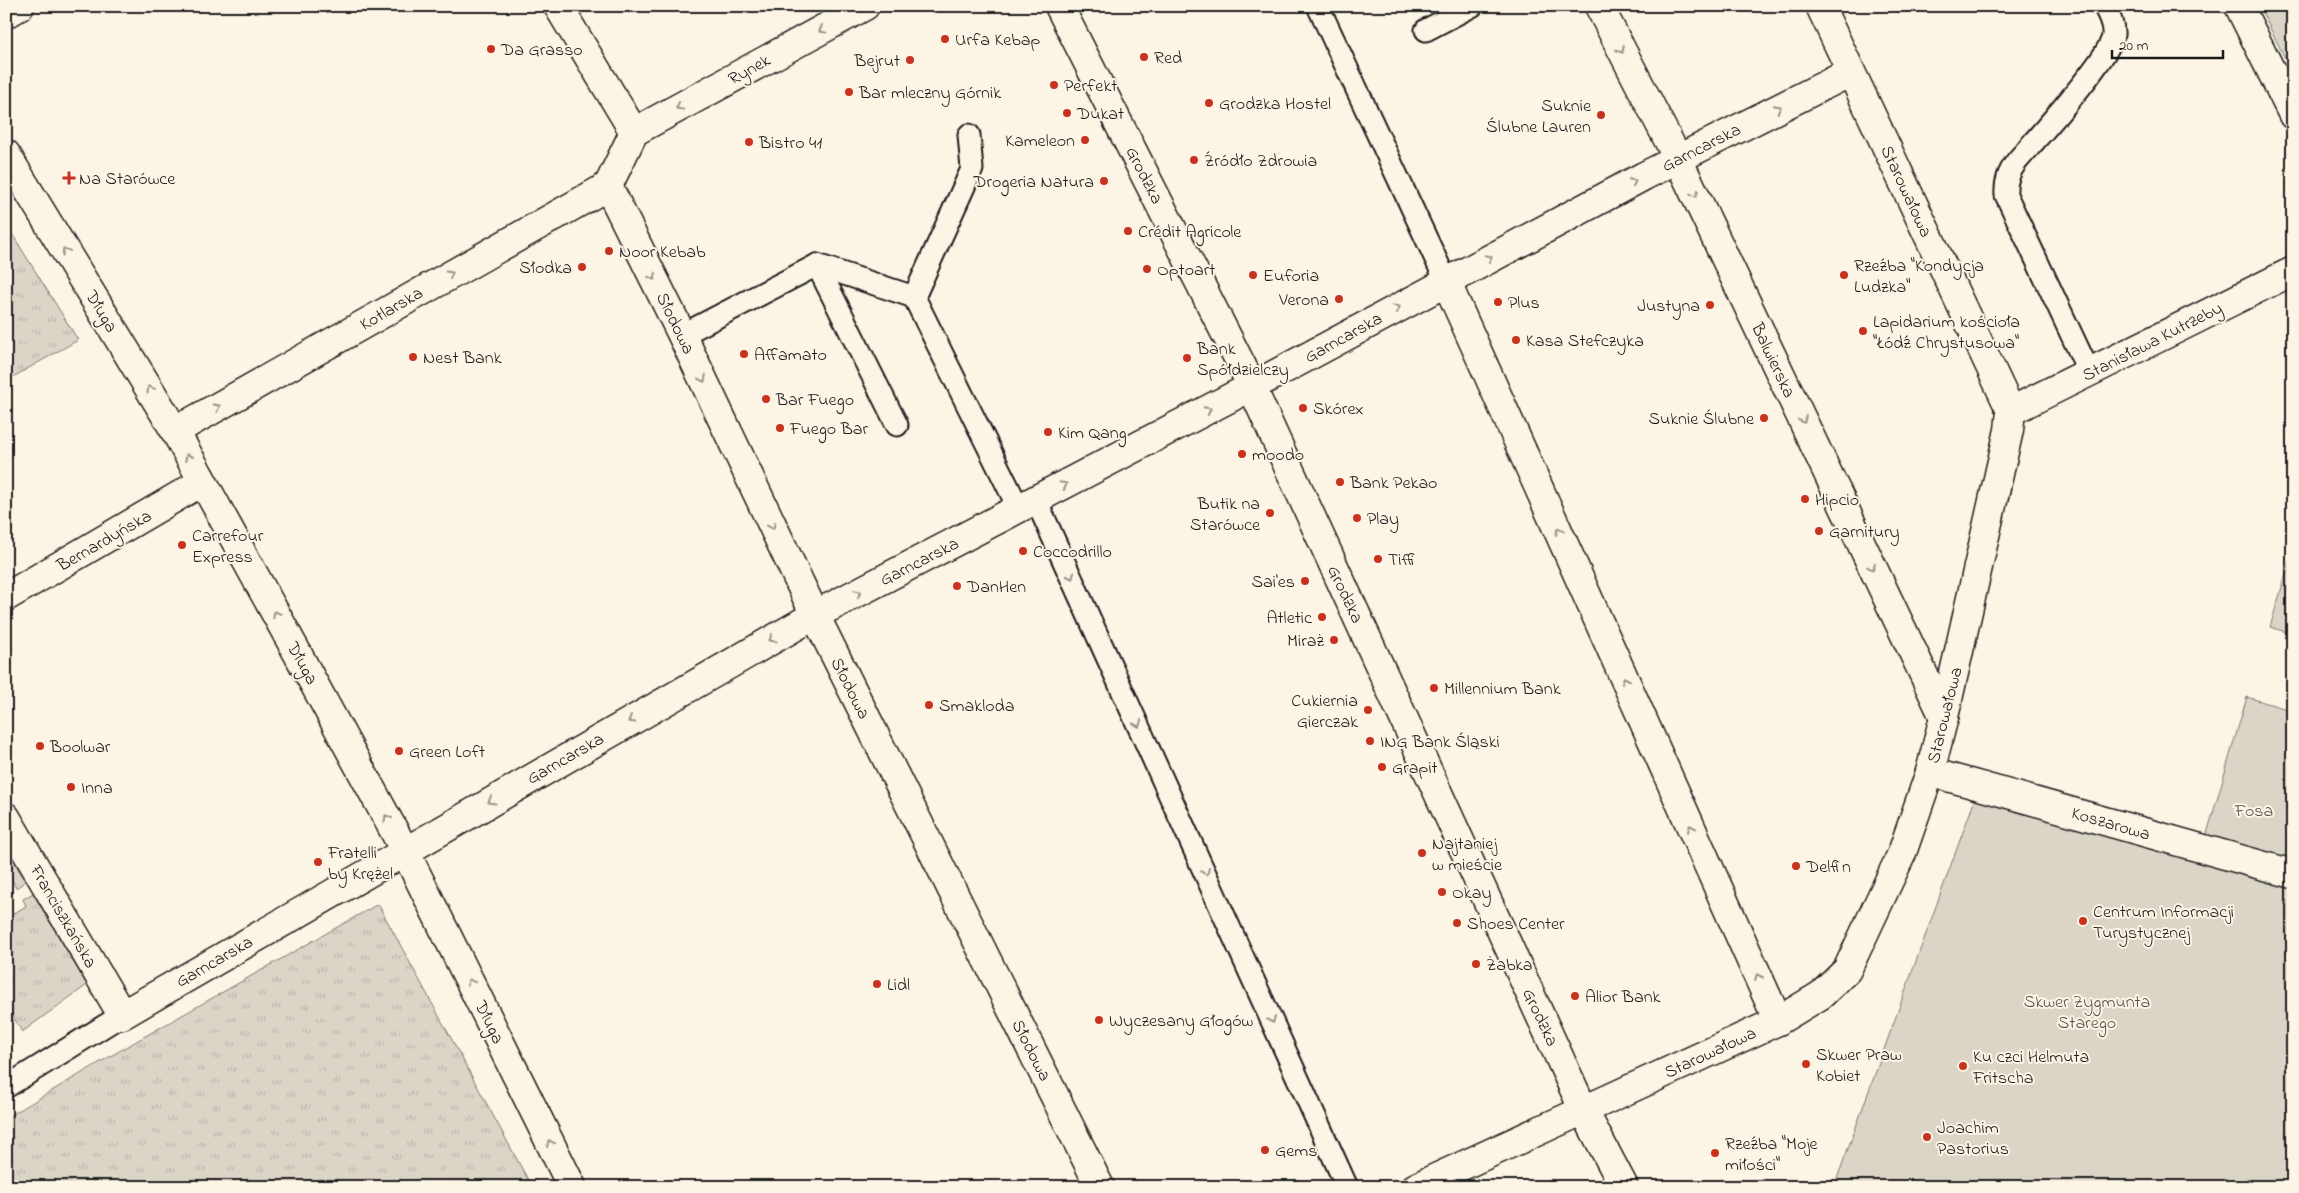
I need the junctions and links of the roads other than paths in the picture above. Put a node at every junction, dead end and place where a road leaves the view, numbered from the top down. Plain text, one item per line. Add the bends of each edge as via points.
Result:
1 (20, 6) edge
2 (558, 6) edge
3 (865, 6) edge
4 (1059, 6) edge
5 (1318, 6) edge
6 (1472, 6) edge
7 (1599, 6) edge
8 (1820, 6) edge
9 (2104, 6) edge
10 (2239, 6) edge
11 (6, 14) edge
12 (1426, 30) dead end
13 (1851, 72) junction
14 (2293, 115) edge
15 (634, 132) junction
16 (969, 135) dead end
17 (6, 154) edge
18 (1678, 159) junction
19 (608, 186) junction
20 (817, 265) junction
21 (2293, 271) edge
22 (1446, 281) junction
23 (914, 297) junction
24 (682, 334) junction
25 (2089, 372) junction
26 (1250, 387) junction
27 (2011, 411) junction
28 (897, 425) dead end
29 (175, 431) junction
30 (202, 482) junction
31 (1028, 504) junction
32 (6, 597) edge
33 (814, 615) junction
34 (1944, 717) junction
35 (1930, 772) junction
36 (6, 817) edge
37 (405, 850) junction
38 (2293, 874) edge
39 (122, 1015) junction
40 (1778, 1021) junction
41 (6, 1087) edge
42 (1584, 1110) junction
43 (572, 1187) edge
44 (1100, 1187) edge
45 (1347, 1187) edge
46 (1416, 1187) edge
47 (1624, 1187) edge

1 - 11 street
2 - 15 street
3 -> 15 street, Rynek
4 - 26 street, Grodzka
5 - 22 lane
6 - 12 lane
7 -> 18 street, Balwierska
8 - 13 street, Starowałowa
9 - 25 lane via 2112,25 2109,47 2017,161 2005,184 2006,196
10 - 14 street
18 -> 13 street, Garncarska
13 - 27 street, Starowałowa
15 - 19 street
16 - 23 lane via 972,169
29 -> 17 street, Długa
22 -> 18 street, Garncarska
18 -> 34 street, Balwierska
19 -> 24 street, Słodowa
29 -> 19 street, Kotlarska
20 - 23 lane
20 - 24 lane
20 - 28 lane
21 - 25 street, Stanisława Kutrzeby
26 -> 22 street, Garncarska
40 -> 22 street
23 - 31 lane
24 -> 33 street, Słodowa
25 - 27 street, Stanisława Kutrzeby
31 -> 26 street, Garncarska
26 - 42 street, Grodzka
27 - 34 street, Starowałowa
30 -> 29 street, Długa
30 - 32 street, Bernardyńska
37 -> 30 street, Długa
33 -> 31 street, Garncarska
31 -> 45 lane
33 -> 37 street, Garncarska
33 - 44 street, Słodowa
34 - 35 street, Starowałowa
35 - 38 street, Koszarowa
35 - 40 street, Starowałowa via 1902,853 1847,970 1821,995
36 - 39 street, Franciszkańska
37 - 39 street, Garncarska
43 -> 37 street, Długa
39 - 41 lane, Garncarska
40 - 42 street, Starowałowa
42 - 46 street, Starowałowa
42 - 47 street, Grodzka

